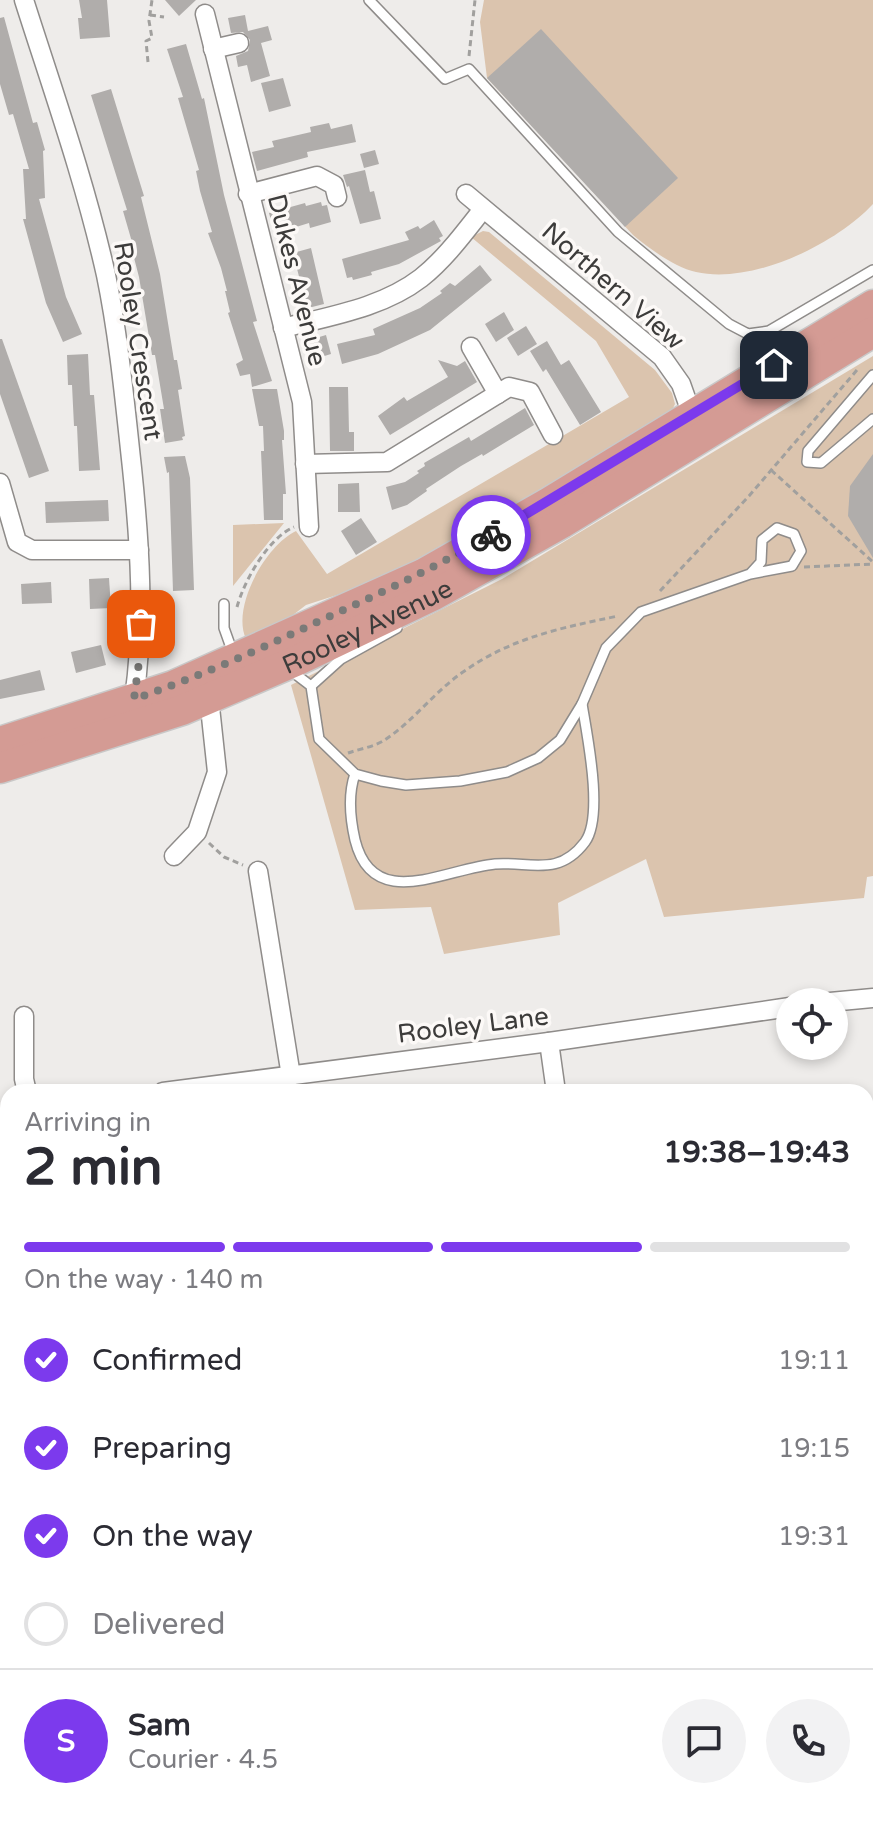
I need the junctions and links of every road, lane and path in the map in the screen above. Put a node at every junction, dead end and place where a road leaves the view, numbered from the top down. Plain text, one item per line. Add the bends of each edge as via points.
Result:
1 (24, 0) edge
2 (152, 0) edge
3 (369, 0) edge
4 (475, 0) edge
5 (205, 14) dead end
6 (150, 15) junction
7 (164, 17) dead end
8 (239, 43) dead end
9 (213, 49) junction
10 (148, 62) dead end
11 (469, 69) junction
12 (248, 194) junction
13 (466, 194) dead end
14 (337, 197) dead end
15 (483, 209) junction
16 (873, 270) edge
17 (873, 305) edge
18 (283, 328) junction
19 (873, 332) edge
20 (471, 347) dead end
21 (863, 363) dead end
22 (873, 375) edge
23 (498, 394) junction
24 (692, 415) junction
25 (873, 419) edge
26 (553, 435) dead end
27 (305, 464) junction
28 (771, 470) junction
29 (0, 483) edge
30 (309, 527) joint
31 (139, 550) junction
32 (873, 563) edge
33 (792, 566) junction
34 (750, 574) junction
35 (224, 604) dead end
36 (641, 612) junction
37 (236, 614) dead end
38 (403, 625) dead end
39 (235, 659) junction
40 (276, 669) junction
41 (311, 686) junction
42 (209, 698) junction
43 (134, 699) junction
44 (582, 704) junction
45 (0, 742) edge
46 (337, 756) junction
47 (0, 768) edge
48 (355, 774) junction
49 (197, 832) junction
50 (174, 856) dead end
51 (258, 871) joint
52 (873, 998) edge
53 (848, 1000) edge
54 (776, 1009) edge
55 (24, 1016) dead end
56 (549, 1042) junction
57 (291, 1076) junction
58 (25, 1084) edge
59 (229, 1084) edge
60 (555, 1084) edge

1 - 31 street, Rooley Crescent via 78,162 106,276
2 - 6 path
3 - 11 lane via 445,79
4 - 11 path
5 - 9 street, Dukes Avenue
6 - 7 path
6 - 10 path
8 - 9 street
9 - 12 street, Dukes Avenue
11 - 16 lane via 618,232 748,334 769,331
12 - 14 street via 317,176 334,185
12 - 18 street, Dukes Avenue
13 - 15 street, Northern View
15 - 18 street via 422,277 387,299
15 - 24 street, Northern View via 662,357 681,384
17 - 24 highway, Rooley Avenue
18 - 27 street, Dukes Avenue via 302,402
19 - 40 highway, Rooley Avenue via 424,605
20 - 23 street
21 - 28 path
22 - 25 lane via 808,451 807,462 821,463
23 - 26 street via 509,387 530,392
23 - 27 street via 387,462
24 - 39 highway, Rooley Avenue via 423,574
27 - 30 street, Dukes Avenue
28 - 32 path
28 - 36 path
29 - 31 street via 17,542 32,550
30 - 37 path via 293,527 273,544 250,573
31 - 43 street, Rooley Crescent via 140,655
32 - 33 path
33 - 34 lane
33 - 34 lane via 801,551 794,534 777,528 762,540 761,562
34 - 36 lane
35 - 39 lane via 224,628
36 - 44 lane via 606,648
36 - 46 path via 561,627 511,644 461,673 381,742
38 - 41 lane via 341,659
39 - 43 highway, Rooley Avenue
40 - 41 lane via 294,673
40 - 42 highway, Rooley Avenue
41 - 46 lane via 319,739
42 - 47 highway, Rooley Avenue
42 - 49 street via 217,772
43 - 45 highway, Rooley Avenue
44 - 48 lane via 560,740 538,758 507,772 406,785
44 - 48 lane via 593,809 587,840 567,860 533,868 497,864 390,881 371,873 359,856 350,790
46 - 48 lane
49 - 50 street
49 - 51 path via 224,857
51 - 57 street
52 - 53 street
54 - 56 street, Rooley Lane
55 - 58 street
56 - 57 street, Rooley Lane
56 - 60 street
57 - 59 street, Rooley Lane

